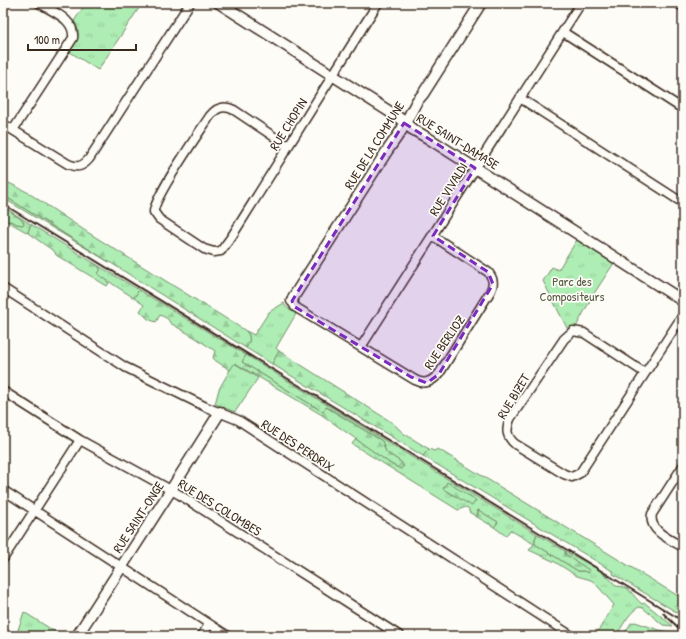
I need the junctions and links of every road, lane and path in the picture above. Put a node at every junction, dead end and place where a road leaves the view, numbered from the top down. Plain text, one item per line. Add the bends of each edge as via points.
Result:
1 (39, 3) edge
2 (190, 3) edge
3 (219, 3) edge
4 (481, 3) edge
5 (581, 3) edge
6 (677, 3) edge
7 (374, 4) edge
8 (683, 7) edge
9 (563, 32) junction
10 (332, 76) junction
11 (520, 98) junction
12 (683, 109) edge
13 (404, 122) junction
14 (3, 124) edge
15 (13, 130) junction
16 (288, 146) junction
17 (476, 168) junction
18 (683, 202) edge
19 (433, 236) junction
20 (3, 288) edge
21 (292, 301) joint
22 (683, 301) edge
23 (683, 315) edge
24 (362, 347) junction
25 (645, 373) junction
26 (3, 391) edge
27 (220, 412) junction
28 (80, 440) junction
29 (683, 466) edge
30 (3, 490) edge
31 (171, 490) junction
32 (35, 510) junction
33 (683, 547) edge
34 (3, 559) edge
35 (121, 566) junction
36 (209, 624) junction
37 (77, 636) edge
38 (202, 636) edge
39 (228, 636) edge
40 (400, 636) edge
41 (572, 636) edge

1 - 15 street via 69,22 73,29 73,38
2 - 15 street via 87,162 74,167
3 - 10 street, RUE SAINT-DAMASE
4 - 13 street, RUE DE LA COMMUNE
5 - 9 street, RUE VIVALDI
6 - 8 street
7 - 10 street, RUE CHOPIN
9 - 11 street, RUE VIVALDI
9 - 12 street
10 - 13 street, RUE SAINT-DAMASE
10 - 16 street, RUE CHOPIN
11 - 17 street, RUE VIVALDI
11 - 18 street
13 - 17 street, RUE SAINT-DAMASE
13 - 21 street, RUE DE LA COMMUNE via 401,131
14 - 15 street
16 - 16 street, RUE CHOPIN via 221,251 204,249 159,219 154,212 164,189 210,116 220,108 228,107
17 - 19 street, RUE VIVALDI
17 - 22 street, RUE SAINT-DAMASE
19 - 24 street, RUE VIVALDI
19 - 24 street, RUE BERLIOZ via 488,272 493,279 490,292 439,374 427,383 418,382
20 - 27 street, RUE DES PERDRIX via 125,367
21 - 24 street, RUE BERLIOZ via 295,307
23 - 25 street, RUE BIZET
25 - 25 street, RUE BIZET via 584,333 573,331 564,339 510,419 507,430 509,438 564,474 572,477 577,475
26 - 28 street, RUE DES COLOMBES
27 - 31 street, RUE SAINT-ONGE
27 - 41 street, RUE DES PERDRIX via 238,420
28 - 31 street, RUE DES COLOMBES
28 - 32 street
29 - 33 street via 651,518 655,529
30 - 32 street
31 - 35 street, RUE SAINT-ONGE
31 - 40 street, RUE DES COLOMBES
32 - 34 street
32 - 35 street
35 - 36 street
35 - 37 street, RUE SAINT-ONGE
36 - 38 street
36 - 39 street

